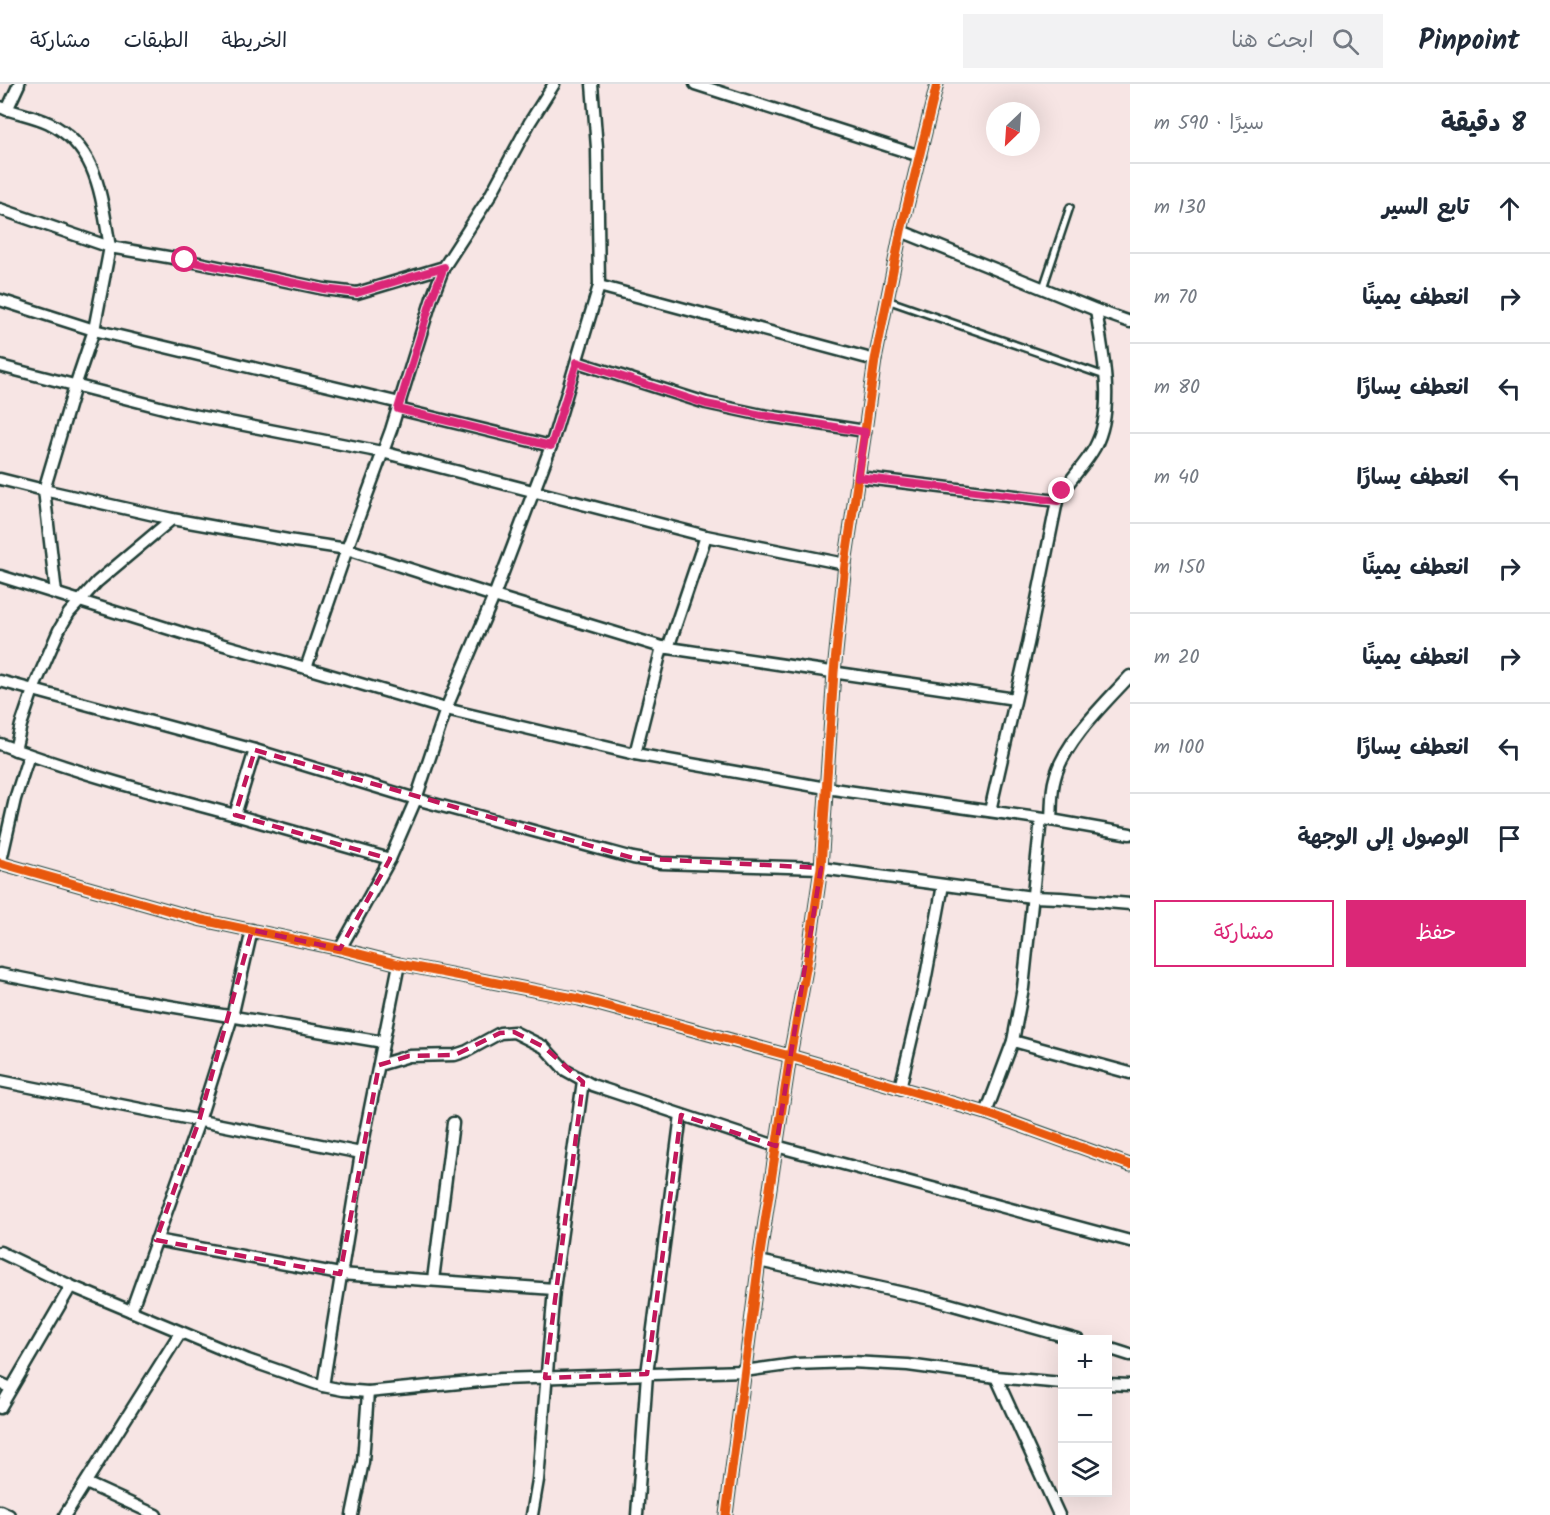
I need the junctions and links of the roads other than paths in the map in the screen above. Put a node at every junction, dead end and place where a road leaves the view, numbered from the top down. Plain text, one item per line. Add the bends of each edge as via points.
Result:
1 (19, 84) edge
2 (554, 84) edge
3 (592, 84) edge
4 (695, 84) edge
5 (937, 84) edge
6 (4, 109) edge
7 (920, 156) junction
8 (1070, 207) dead end
9 (0, 208) edge
10 (901, 231) junction
11 (110, 247) junction
12 (444, 267) junction
13 (599, 286) junction
14 (1043, 288) junction
15 (0, 300) edge
16 (887, 300) junction
17 (1096, 310) junction
18 (1130, 322) edge
19 (94, 330) junction
20 (874, 360) junction
21 (577, 362) junction
22 (0, 366) edge
23 (1105, 376) junction
24 (75, 386) junction
25 (399, 406) junction
26 (865, 432) junction
27 (551, 446) junction
28 (382, 452) junction
29 (858, 477) junction
30 (0, 478) edge
31 (44, 490) junction
32 (533, 492) junction
33 (1058, 501) junction
34 (172, 519) junction
35 (706, 536) junction
36 (347, 549) junction
37 (845, 564) junction
38 (0, 576) edge
39 (56, 593) junction
40 (494, 597) junction
41 (80, 600) junction
42 (665, 647) junction
43 (306, 668) junction
44 (834, 672) junction
45 (1130, 675) edge
46 (0, 681) edge
47 (33, 690) junction
48 (1016, 699) junction
49 (446, 709) junction
50 (0, 744) edge
51 (15, 750) junction
52 (255, 750) junction
53 (635, 754) junction
54 (29, 755) junction
55 (826, 788) junction
56 (416, 799) junction
57 (990, 811) junction
58 (235, 815) junction
59 (1046, 820) junction
60 (1130, 834) edge
61 (390, 859) junction
62 (0, 864) edge
63 (821, 868) junction
64 (943, 885) junction
65 (1032, 897) junction
66 (1130, 904) edge
67 (252, 930) junction
68 (340, 949) junction
69 (399, 964) junction
70 (0, 974) edge
71 (232, 1017) junction
72 (1013, 1041) junction
73 (384, 1042) junction
74 (790, 1056) junction
75 (379, 1065) junction
76 (1130, 1073) edge
77 (0, 1081) edge
78 (583, 1081) junction
79 (900, 1088) junction
80 (986, 1113) junction
81 (681, 1114) junction
82 (200, 1121) junction
83 (453, 1123) dead end
84 (776, 1146) junction
85 (360, 1153) junction
86 (1129, 1161) edge
87 (156, 1240) junction
88 (1130, 1240) edge
89 (0, 1252) edge
90 (759, 1261) junction
91 (340, 1274) junction
92 (433, 1280) junction
93 (71, 1286) junction
94 (554, 1289) junction
95 (130, 1311) junction
96 (180, 1333) junction
97 (1060, 1335) edge
98 (1112, 1350) edge
99 (1130, 1355) edge
100 (744, 1371) junction
101 (647, 1374) junction
102 (996, 1377) junction
103 (545, 1378) junction
104 (0, 1383) edge
105 (1058, 1383) edge
106 (1112, 1384) edge
107 (1130, 1384) edge
108 (322, 1386) junction
109 (11, 1388) junction
110 (368, 1392) junction
111 (0, 1407) edge
112 (86, 1483) junction
113 (0, 1510) edge
114 (9, 1515) edge
115 (65, 1515) edge
116 (156, 1515) edge
117 (352, 1515) edge
118 (532, 1515) edge
119 (637, 1515) edge
120 (726, 1515) edge
121 (1059, 1515) edge

1 - 6 street
2 - 12 street
3 - 13 street
4 - 7 street
5 - 7 street
6 - 11 street via 47,122 80,147 98,180
7 - 10 street
8 - 14 lane
9 - 11 street
10 - 14 street
10 - 16 street
11 - 12 street via 357,293
11 - 19 street
12 - 25 street
13 - 20 street
13 - 21 street
14 - 17 street
15 - 19 street
16 - 20 street
16 - 23 lane
17 - 18 street
17 - 23 street
19 - 24 street
19 - 25 street
20 - 26 street
21 - 26 street via 706,404
21 - 27 street
22 - 24 street
23 - 33 street via 1103,426 1095,447
24 - 28 street
24 - 31 street
25 - 27 street
25 - 28 street
26 - 29 street
27 - 32 street
28 - 32 street
28 - 36 street
29 - 33 street
29 - 37 street
30 - 31 street
31 - 34 street
31 - 39 street
32 - 35 street
32 - 40 street
33 - 48 street
34 - 36 street
34 - 41 street
35 - 37 street
35 - 42 street
36 - 40 street
36 - 43 street
37 - 44 street
38 - 39 street
39 - 41 street
40 - 42 street
40 - 49 street
41 - 43 street
41 - 47 street via 59,630
42 - 44 street
42 - 53 street
43 - 49 street
44 - 48 street
44 - 55 street
45 - 59 street via 1068,746 1054,779
46 - 47 street
47 - 51 street
47 - 52 street
48 - 57 street
49 - 53 street
49 - 56 street
50 - 51 street
51 - 54 street
52 - 56 street
52 - 58 street
53 - 55 street
54 - 58 street via 131,788
54 - 62 street
55 - 57 street
55 - 63 street
56 - 61 street
56 - 63 street via 661,863
57 - 59 street
58 - 61 street
59 - 60 street
59 - 65 street
61 - 68 street
62 - 67 street
63 - 64 street
63 - 74 street
64 - 65 street
64 - 79 street
65 - 66 street
65 - 72 street
67 - 68 street
67 - 71 street
68 - 69 street
69 - 73 street
69 - 74 street via 579,999
70 - 71 street
71 - 73 street
71 - 82 street
72 - 76 street
72 - 80 street
73 - 75 street
74 - 79 street
74 - 84 street
75 - 78 street via 409,1056 455,1055 500,1033 514,1032 544,1047 565,1070
75 - 85 street
77 - 82 street
78 - 81 street
78 - 94 street
79 - 80 street
80 - 86 street
81 - 84 street
81 - 101 street
82 - 85 street
82 - 87 street
83 - 92 street
84 - 88 street
84 - 90 street
85 - 91 street
87 - 91 street
87 - 95 street
89 - 93 street
90 - 97 street via 935,1300
90 - 100 street
91 - 92 street
91 - 108 street
92 - 94 street
93 - 95 street
93 - 109 street
94 - 103 street
95 - 96 street
96 - 108 street
96 - 112 street
98 - 99 street
100 - 101 street
100 - 102 street via 851,1362
100 - 120 street
101 - 103 street
101 - 119 street
102 - 105 street
102 - 121 street
103 - 110 street
103 - 118 street
104 - 109 street
106 - 107 street
108 - 110 street
109 - 111 street
110 - 117 street via 363,1462
112 - 115 street
112 - 116 street
113 - 114 street

